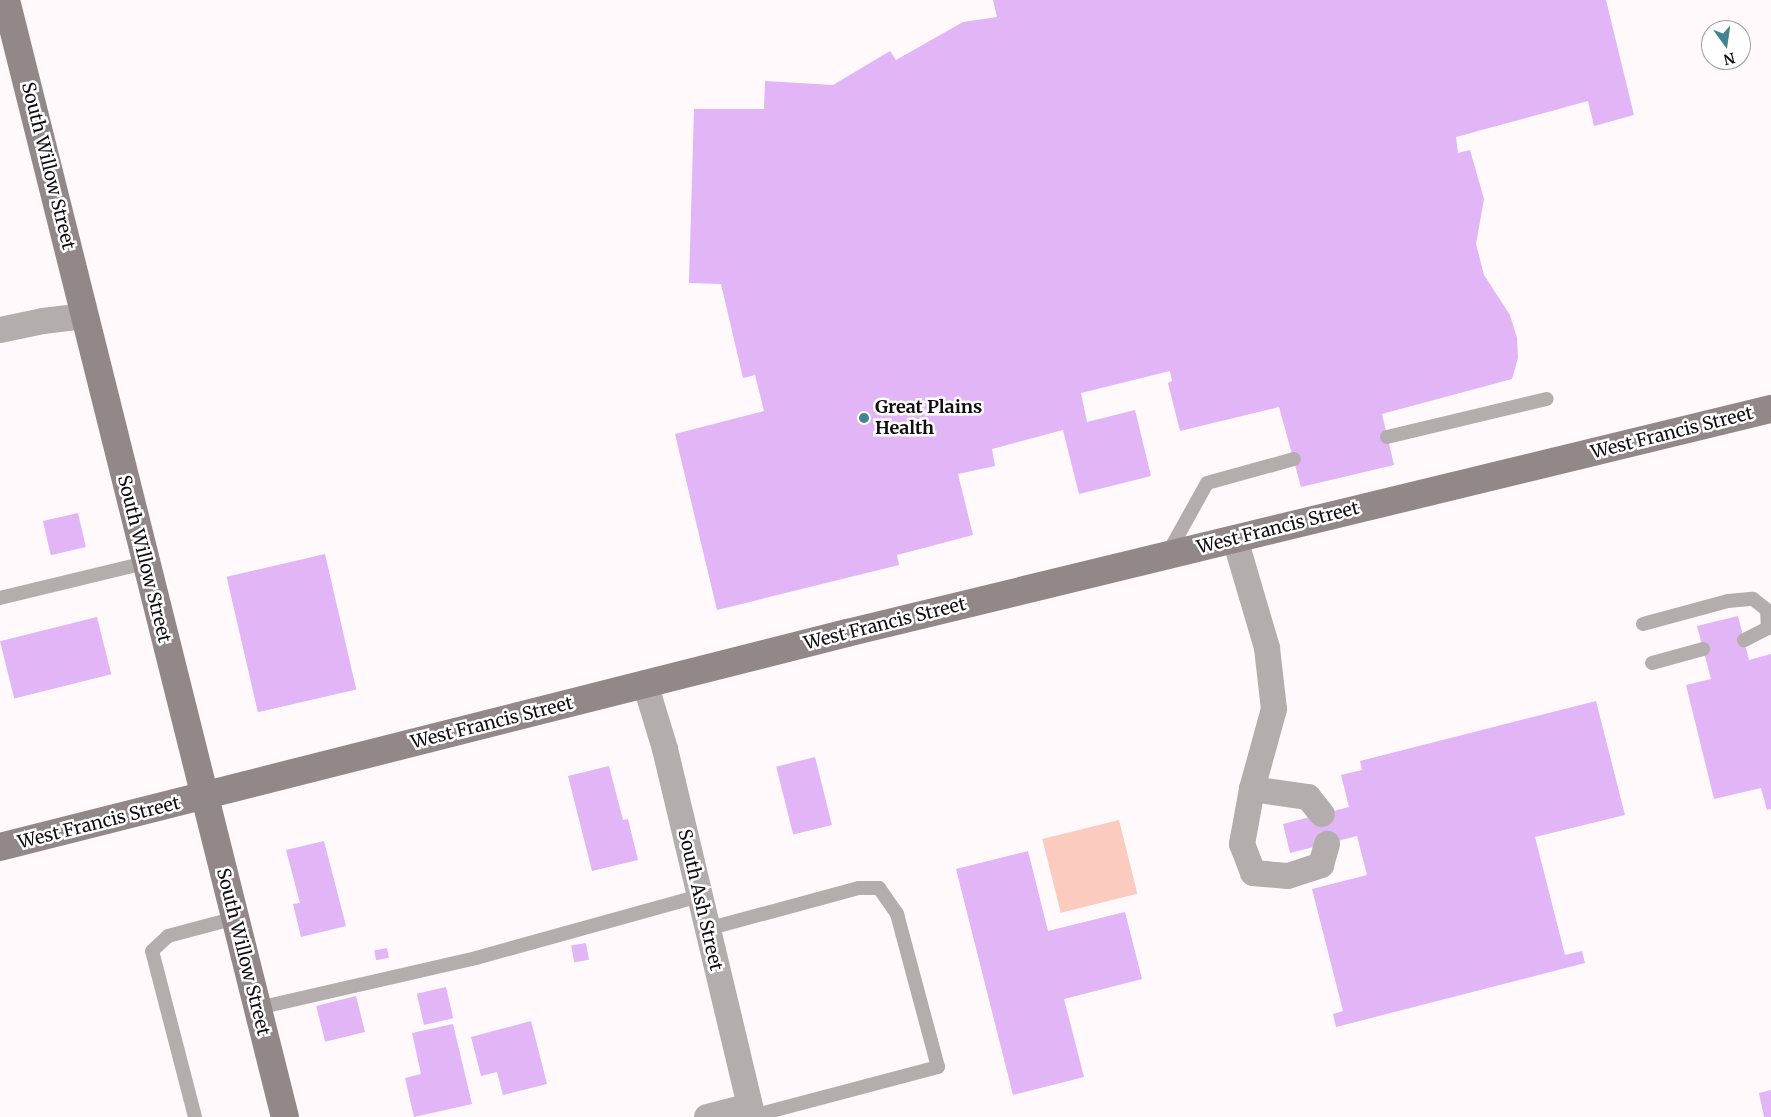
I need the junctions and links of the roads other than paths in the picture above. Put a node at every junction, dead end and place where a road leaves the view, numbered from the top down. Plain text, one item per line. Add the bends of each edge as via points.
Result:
1 (6, 0) edge
2 (85, 316) junction
3 (0, 330) edge
4 (1547, 398) dead end
5 (1771, 408) edge
6 (1387, 437) dead end
7 (1294, 459) dead end
8 (1235, 539) junction
9 (1167, 555) junction
10 (145, 563) junction
11 (0, 598) edge
12 (1642, 624) dead end
13 (1744, 640) dead end
14 (1703, 649) dead end
15 (1652, 663) dead end
16 (645, 683) junction
17 (1252, 790) junction
18 (203, 797) junction
19 (1322, 814) dead end
20 (1327, 844) dead end
21 (0, 848) edge
22 (699, 896) junction
23 (235, 918) junction
24 (706, 929) junction
25 (258, 1008) junction
26 (752, 1113) edge
27 (196, 1117) edge
28 (285, 1117) edge
29 (707, 1117) edge

1 - 2 street, South Willow Street
2 - 3 street via 44,320
2 - 10 street, South Willow Street
4 - 6 lane
5 - 8 street, West Francis Street
7 - 9 lane via 1207,483
8 - 9 street, West Francis Street
8 - 17 street via 1267,648 1274,709
9 - 16 street, West Francis Street
10 - 11 lane
10 - 18 street, South Willow Street
12 - 13 lane via 1728,601 1753,599 1767,610 1768,628
14 - 15 lane
16 - 18 street, West Francis Street
16 - 22 street, South Ash Street via 665,749
17 - 19 street via 1308,797
17 - 20 street via 1242,844 1253,873 1288,876 1321,865
18 - 21 street, West Francis Street
18 - 23 street, South Willow Street
22 - 24 street, South Ash Street
22 - 25 lane via 476,958
23 - 25 street, South Willow Street
23 - 27 lane via 168,936 152,951
24 - 26 street, South Ash Street
24 - 26 lane via 859,888 879,888 897,914 938,1067
25 - 28 street, South Willow Street
26 - 29 street

